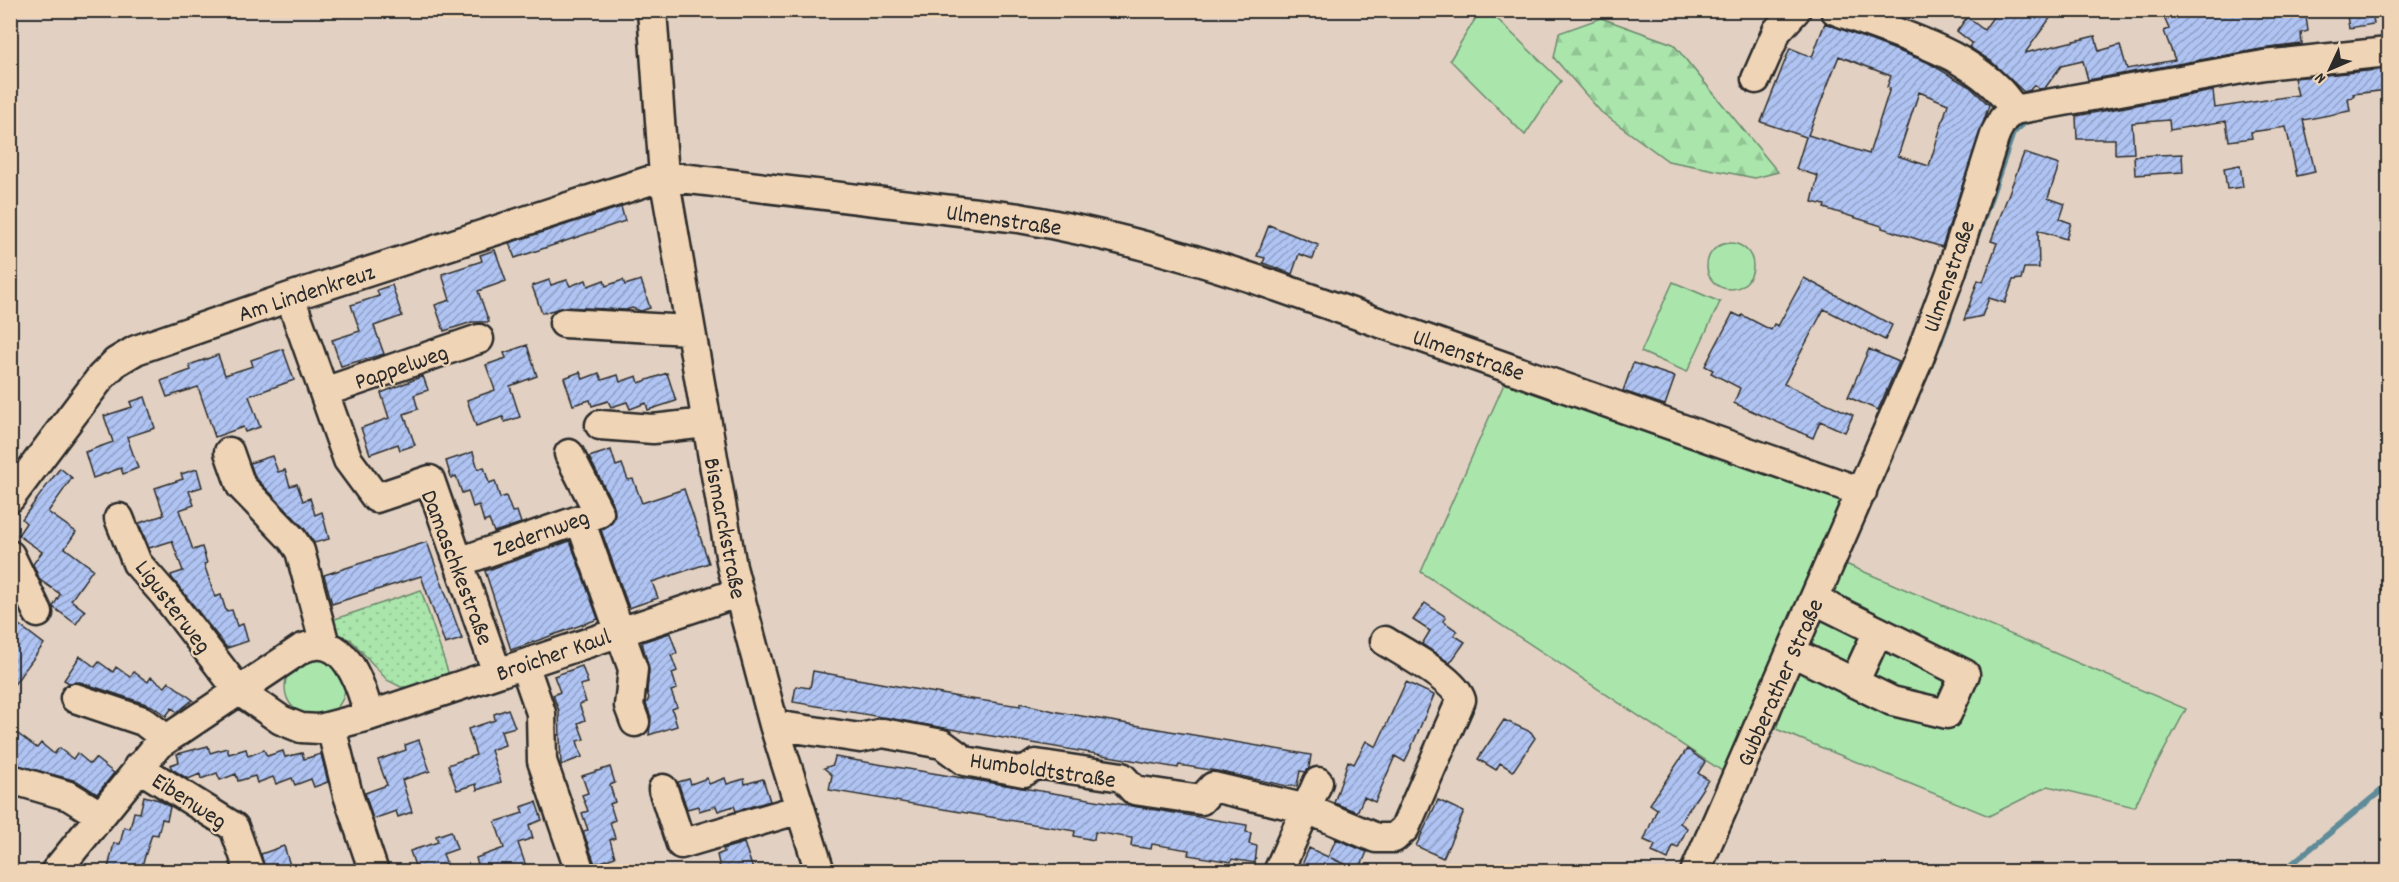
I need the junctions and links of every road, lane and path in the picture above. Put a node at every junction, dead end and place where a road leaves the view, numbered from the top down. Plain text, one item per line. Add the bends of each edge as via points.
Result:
1 (652, 10) edge
2 (1796, 10) edge
3 (1835, 10) edge
4 (2388, 52) edge
5 (1756, 79) dead end
6 (2014, 110) junction
7 (663, 176) junction
8 (290, 297) junction
9 (564, 323) dead end
10 (689, 330) junction
11 (479, 339) dead end
12 (324, 392) junction
13 (706, 423) junction
14 (600, 425) dead end
15 (229, 452) dead end
16 (569, 454) dead end
17 (1862, 492) junction
18 (10, 498) edge
19 (118, 518) dead end
20 (580, 520) junction
21 (10, 555) edge
22 (459, 562) junction
23 (737, 593) junction
24 (1815, 600) junction
25 (38, 613) dead end
26 (619, 632) junction
27 (1878, 632) junction
28 (1385, 641) dead end
29 (325, 645) junction
30 (1792, 652) junction
31 (510, 668) junction
32 (1854, 683) junction
33 (238, 690) junction
34 (75, 698) dead end
35 (369, 716) junction
36 (634, 722) dead end
37 (774, 725) junction
38 (331, 727) junction
39 (165, 738) junction
40 (138, 767) junction
41 (11, 779) edge
42 (1318, 782) dead end
43 (663, 789) dead end
44 (800, 809) junction
45 (1307, 809) junction
46 (100, 815) junction
47 (55, 872) edge
48 (250, 872) edge
49 (374, 872) edge
50 (579, 872) edge
51 (820, 872) edge
52 (1278, 872) edge
53 (1695, 872) edge

1 - 7 street, Bismarckstraße
2 - 5 street via 1777,31
3 - 6 street via 1969,65 2000,90
4 - 6 street via 2264,65
6 - 17 street, Ulmenstraße via 2000,124 1992,142 1936,313
7 - 8 street, Am Lindenkreuz
7 - 10 street, Bismarckstraße
7 - 17 street, Ulmenstraße via 1019,218 1190,259
8 - 12 street, Damaschkestraße
8 - 18 street, Am Lindenkreuz via 136,350 116,362
9 - 10 street
10 - 13 street, Bismarckstraße
11 - 12 street, Pappelweg
12 - 22 street, Damaschkestraße via 348,460 376,498 430,480
13 - 14 street via 653,429
13 - 23 street, Bismarckstraße
15 - 29 street via 241,486 300,551
16 - 20 street, Zedernweg via 599,513
17 - 24 street, Gubberather Straße
19 - 33 street, Ligusterweg via 137,563
20 - 22 street, Zedernweg
20 - 26 street
21 - 25 street
22 - 31 street, Damaschkestraße
23 - 26 street, Broicher Kaul
23 - 37 street, Bismarckstraße
24 - 27 street
24 - 30 street, Gubberather Straße
26 - 31 street, Broicher Kaul
26 - 36 street via 633,669 628,706
27 - 32 street
27 - 32 street via 1965,674 1947,714 1898,703
28 - 45 street via 1449,683 1461,700 1416,807 1402,832 1386,840
29 - 33 street via 300,648
29 - 35 street via 339,652 353,670
30 - 32 street
30 - 53 street, Gubberather Straße
31 - 35 street, Broicher Kaul
31 - 50 street, Damaschkestraße via 541,713 542,760
33 - 38 street, Broicher Kaul via 294,726
33 - 39 street
34 - 39 street via 143,721
35 - 38 street, Broicher Kaul
37 - 44 street, Bismarckstraße
37 - 45 street, Humboldtstraße via 860,738 883,733 942,744 965,761 1001,768 1024,772 1036,764 1122,777 1134,789 1201,800 1213,787
38 - 49 street via 348,795
39 - 40 street
40 - 46 street
40 - 48 street, Eibenweg via 234,827
41 - 46 street via 69,796
42 - 45 street
43 - 44 street via 681,844
44 - 51 street, Bismarckstraße
45 - 52 street
46 - 47 street

